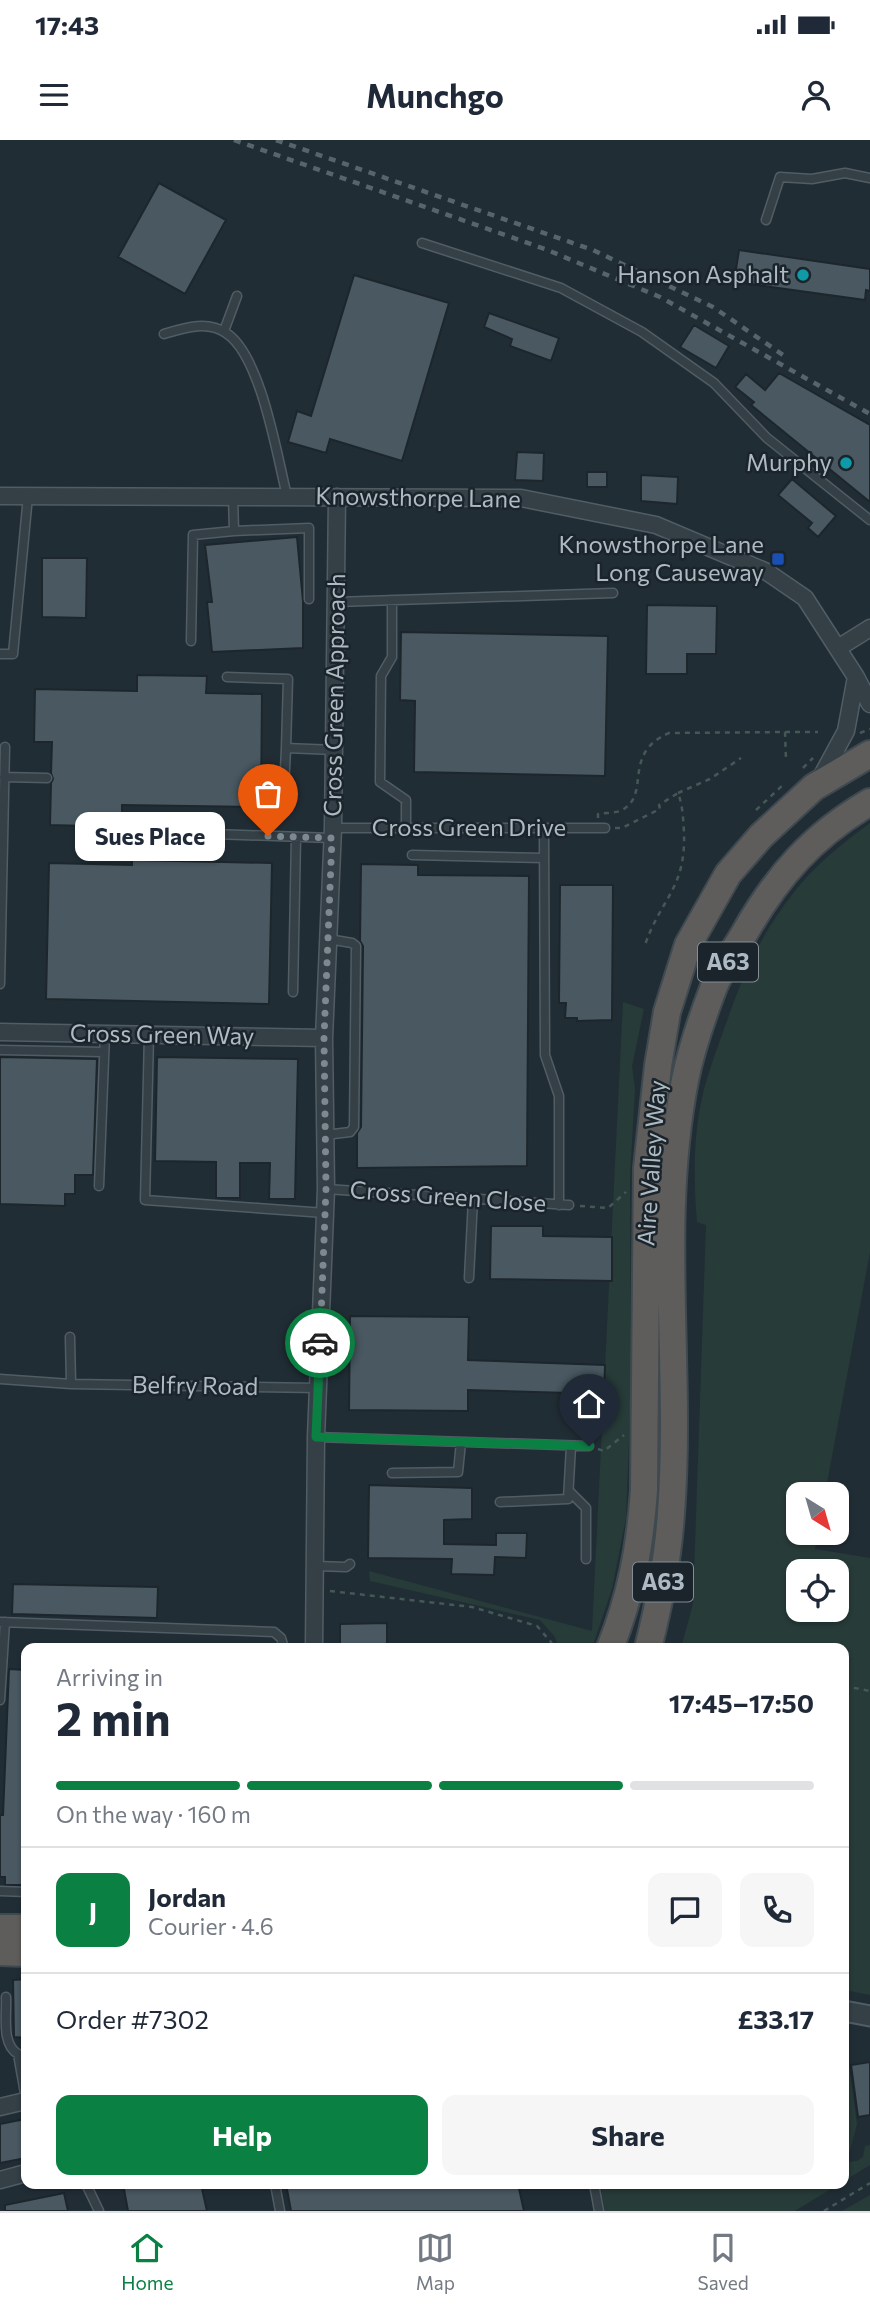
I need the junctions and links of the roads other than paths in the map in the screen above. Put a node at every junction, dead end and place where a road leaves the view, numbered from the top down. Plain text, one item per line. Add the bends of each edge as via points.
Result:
1 (870, 178) edge
2 (766, 220) dead end
3 (422, 243) dead end
4 (237, 296) dead end
5 (224, 331) junction
6 (164, 334) dead end
7 (0, 496) edge
8 (28, 496) junction
9 (233, 496) junction
10 (287, 496) junction
11 (337, 498) junction
12 (870, 520) edge
13 (234, 531) junction
14 (613, 593) dead end
15 (309, 598) dead end
16 (392, 600) junction
17 (336, 602) junction
18 (870, 627) edge
19 (191, 641) dead end
20 (838, 648) junction
21 (0, 654) edge
22 (227, 677) dead end
23 (863, 680) edge
24 (870, 704) edge
25 (5, 747) dead end
26 (286, 748) junction
27 (335, 750) junction
28 (870, 754) edge
29 (4, 777) junction
30 (47, 778) dead end
31 (814, 787) junction
32 (284, 791) dead end
33 (870, 802) edge
34 (2, 826) edge
35 (406, 828) junction
36 (544, 828) junction
37 (601, 828) road end
38 (157, 832) dead end
39 (333, 833) junction
40 (296, 837) junction
41 (412, 855) dead end
42 (544, 858) junction
43 (1, 859) edge
44 (328, 939) junction
45 (0, 984) edge
46 (293, 992) dead end
47 (0, 1032) edge
48 (105, 1034) junction
49 (149, 1035) junction
50 (324, 1038) junction
51 (0, 1050) edge
52 (104, 1052) junction
53 (325, 1135) junction
54 (99, 1186) dead end
55 (326, 1189) junction
56 (473, 1199) junction
57 (559, 1205) junction
58 (569, 1205) road end
59 (325, 1213) junction
60 (469, 1278) dead end
61 (70, 1337) dead end
62 (3, 1379) edge
63 (71, 1384) junction
64 (318, 1388) junction
65 (316, 1437) junction
66 (461, 1442) junction
67 (571, 1446) junction
68 (589, 1446) road end
69 (392, 1473) dead end
70 (570, 1492) junction
71 (500, 1502) dead end
72 (586, 1559) dead end
73 (350, 1564) dead end
74 (316, 1566) junction
75 (3, 1622) edge
76 (282, 1643) edge
77 (314, 1643) edge
78 (612, 1643) edge
79 (649, 1643) edge
80 (0, 1700) edge
81 (0, 1891) edge
82 (21, 1892) edge
83 (0, 1928) edge
84 (21, 1928) edge
85 (0, 1952) edge
86 (21, 1953) edge
87 (6, 1997) dead end
88 (849, 2012) edge
89 (870, 2016) edge
90 (21, 2072) edge
91 (21, 2102) edge
92 (0, 2107) edge
93 (21, 2174) edge
94 (0, 2180) edge
95 (88, 2189) edge
96 (276, 2189) edge
97 (595, 2189) edge
98 (99, 2211) edge
99 (280, 2211) edge
100 (599, 2211) edge

1 - 2 lane via 845,173 812,179 780,177
3 - 12 lane via 561,288 642,332 714,383 766,438
4 - 5 lane
5 - 6 lane via 194,325
5 - 10 lane via 254,369
7 - 8 street, Knowsthorpe Lane
8 - 9 street, Knowsthorpe Lane
8 - 21 lane via 13,653
9 - 10 street, Knowsthorpe Lane
9 - 13 lane
10 - 11 street, Knowsthorpe Lane
11 - 17 street, Cross Green Approach
11 - 20 street, Knowsthorpe Lane via 522,498 656,525 767,572 805,598
13 - 15 lane via 309,528
13 - 19 lane via 193,535
14 - 16 lane
16 - 17 lane
16 - 35 lane via 392,657 381,676 380,782 405,800
17 - 27 street, Cross Green Approach
18 - 20 street
20 - 23 street, Knowsthorpe Lane
22 - 26 lane via 288,679
23 - 24 street, Knowsthorpe Lane
23 - 31 street via 846,731
25 - 29 lane
26 - 27 lane
26 - 32 lane
27 - 39 street, Cross Green Approach
28 - 31 highway, Aire Valley Way / A63
29 - 30 lane
29 - 34 lane
31 - 78 highway, Aire Valley Way / A63 via 728,874 688,945 667,1013 647,1168 640,1542 625,1612
33 - 79 highway, Aire Valley Way / A63 via 795,860 758,909 713,986 685,1079 673,1171 671,1515
34 - 43 lane
35 - 36 lane, Cross Green Drive
35 - 39 lane, Cross Green Drive
36 - 37 lane, Cross Green Drive
36 - 42 lane
38 - 40 lane, Cross Green Drive
39 - 40 lane, Cross Green Drive
39 - 44 street, Cross Green Approach
40 - 46 lane
41 - 42 lane
42 - 57 lane via 545,1055 559,1096
43 - 45 lane
44 - 50 street, Cross Green Approach
44 - 53 lane via 356,946 355,1127 350,1132
47 - 48 street, Cross Green Way
48 - 49 street, Cross Green Way
48 - 52 lane
49 - 50 street, Cross Green Way
49 - 59 lane via 145,1200
50 - 53 street, Cross Green Approach
51 - 52 lane
52 - 54 lane
53 - 55 street, Cross Green Approach
55 - 56 lane, Cross Green Close
55 - 59 street, Cross Green Approach
56 - 57 lane, Cross Green Close
56 - 60 lane
57 - 58 lane, Cross Green Close
59 - 64 street, Cross Green Approach
61 - 63 lane
62 - 63 lane, Belfry Road
63 - 64 lane, Belfry Road
64 - 65 street, Cross Green Approach
65 - 66 lane
65 - 74 street, Cross Green Approach
66 - 67 lane
66 - 69 lane via 458,1472
67 - 68 lane
67 - 70 lane
70 - 71 lane via 563,1501
70 - 72 lane via 586,1508
73 - 74 lane
74 - 77 street, Cross Green Approach
75 - 76 lane via 274,1632
75 - 80 lane
81 - 82 lane
83 - 84 highway
85 - 86 highway
87 - 90 lane via 8,2043 18,2054
88 - 89 street
91 - 92 street
93 - 94 street
95 - 98 lane
96 - 99 lane
97 - 100 lane

